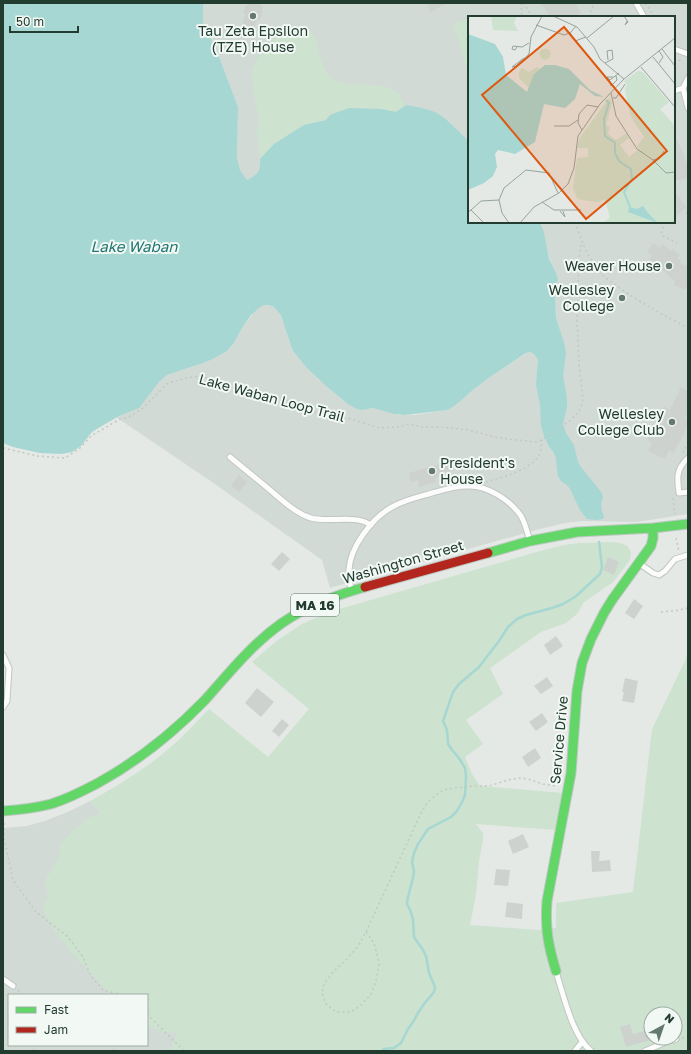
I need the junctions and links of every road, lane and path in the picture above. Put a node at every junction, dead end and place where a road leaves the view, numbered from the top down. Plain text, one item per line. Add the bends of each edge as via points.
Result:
1 (522, 3) edge
2 (594, 3) edge
3 (636, 3) edge
4 (645, 3) edge
5 (522, 16) edge
6 (533, 16) edge
7 (590, 16) edge
8 (643, 16) edge
9 (655, 16) edge
10 (675, 49) edge
11 (688, 54) edge
12 (675, 58) edge
13 (681, 61) dead end
14 (688, 78) edge
15 (683, 88) junction
16 (675, 91) edge
17 (688, 108) edge
18 (686, 212) dead end
19 (688, 215) edge
20 (575, 223) edge
21 (665, 223) edge
22 (582, 242) junction
23 (677, 243) dead end
24 (688, 328) edge
25 (542, 440) junction
26 (3, 448) edge
27 (230, 457) dead end
28 (688, 458) edge
29 (481, 483) dead end
30 (688, 492) edge
31 (371, 524) junction
32 (688, 524) edge
33 (653, 528) junction
34 (676, 535) dead end
35 (530, 541) junction
36 (688, 555) edge
37 (680, 557) junction
38 (639, 563) junction
39 (352, 591) junction
40 (688, 608) edge
41 (661, 612) dead end
42 (3, 655) edge
43 (3, 707) edge
44 (569, 787) junction
45 (3, 811) edge
46 (366, 932) junction
47 (556, 971) joint
48 (3, 979) edge
49 (13, 986) dead end
50 (119, 994) edge
51 (148, 1015) edge
52 (582, 1042) junction
53 (656, 1046) edge
54 (184, 1051) edge
55 (575, 1051) edge
56 (591, 1051) edge
57 (645, 1051) edge

1 - 5 path
1 - 6 path
2 - 7 path
3 - 8 lane
4 - 9 path
10 - 11 lane
12 - 13 path
14 - 15 lane
15 - 16 lane
15 - 17 lane
18 - 19 path
20 - 22 path
21 - 23 path via 661,234
22 - 24 path via 594,265 610,281
22 - 25 path via 577,321 583,399 581,408 572,419
25 - 26 path, Lake Waban Loop Trail via 536,442 499,438 469,430 409,424 380,428 347,418 332,417 293,402 200,376 168,383 143,408 91,436 80,448 65,458 37,456
25 - 29 path via 540,454 528,465 506,476
27 - 31 lane via 304,515 319,519 360,520
28 - 30 lane via 681,466 677,478 679,493
31 - 35 lane via 402,502 450,488 473,486 490,490 513,508 524,522
31 - 39 lane via 357,545 349,565
32 - 33 main road, Washington Street / MA 16
33 - 35 main road, Washington Street / MA 16 via 577,532
33 - 38 main road, Service Drive via 651,546
34 - 37 path
35 - 39 main road, Washington Street / MA 16
36 - 37 lane
37 - 38 lane via 659,575 650,572
38 - 44 main road, Service Drive via 604,614 582,663 577,691
39 - 45 main road, Washington Street / MA 16 via 306,609 270,632 180,725 124,768 52,804
40 - 41 path
42 - 43 lane via 9,668 7,701
44 - 46 path via 521,778 489,786 447,789 432,798 421,813
44 - 47 main road, Service Drive via 547,901 547,940
45 - 50 path via 4,838 13,880 36,912 68,937 83,957 91,976 103,990
46 - 46 path via 358,946 324,984 322,993 325,1003 336,1012 351,1012 361,1006 374,987 378,954
47 - 52 lane via 574,1028
48 - 49 lane
51 - 54 path
52 - 55 lane
52 - 56 lane
53 - 57 lane

